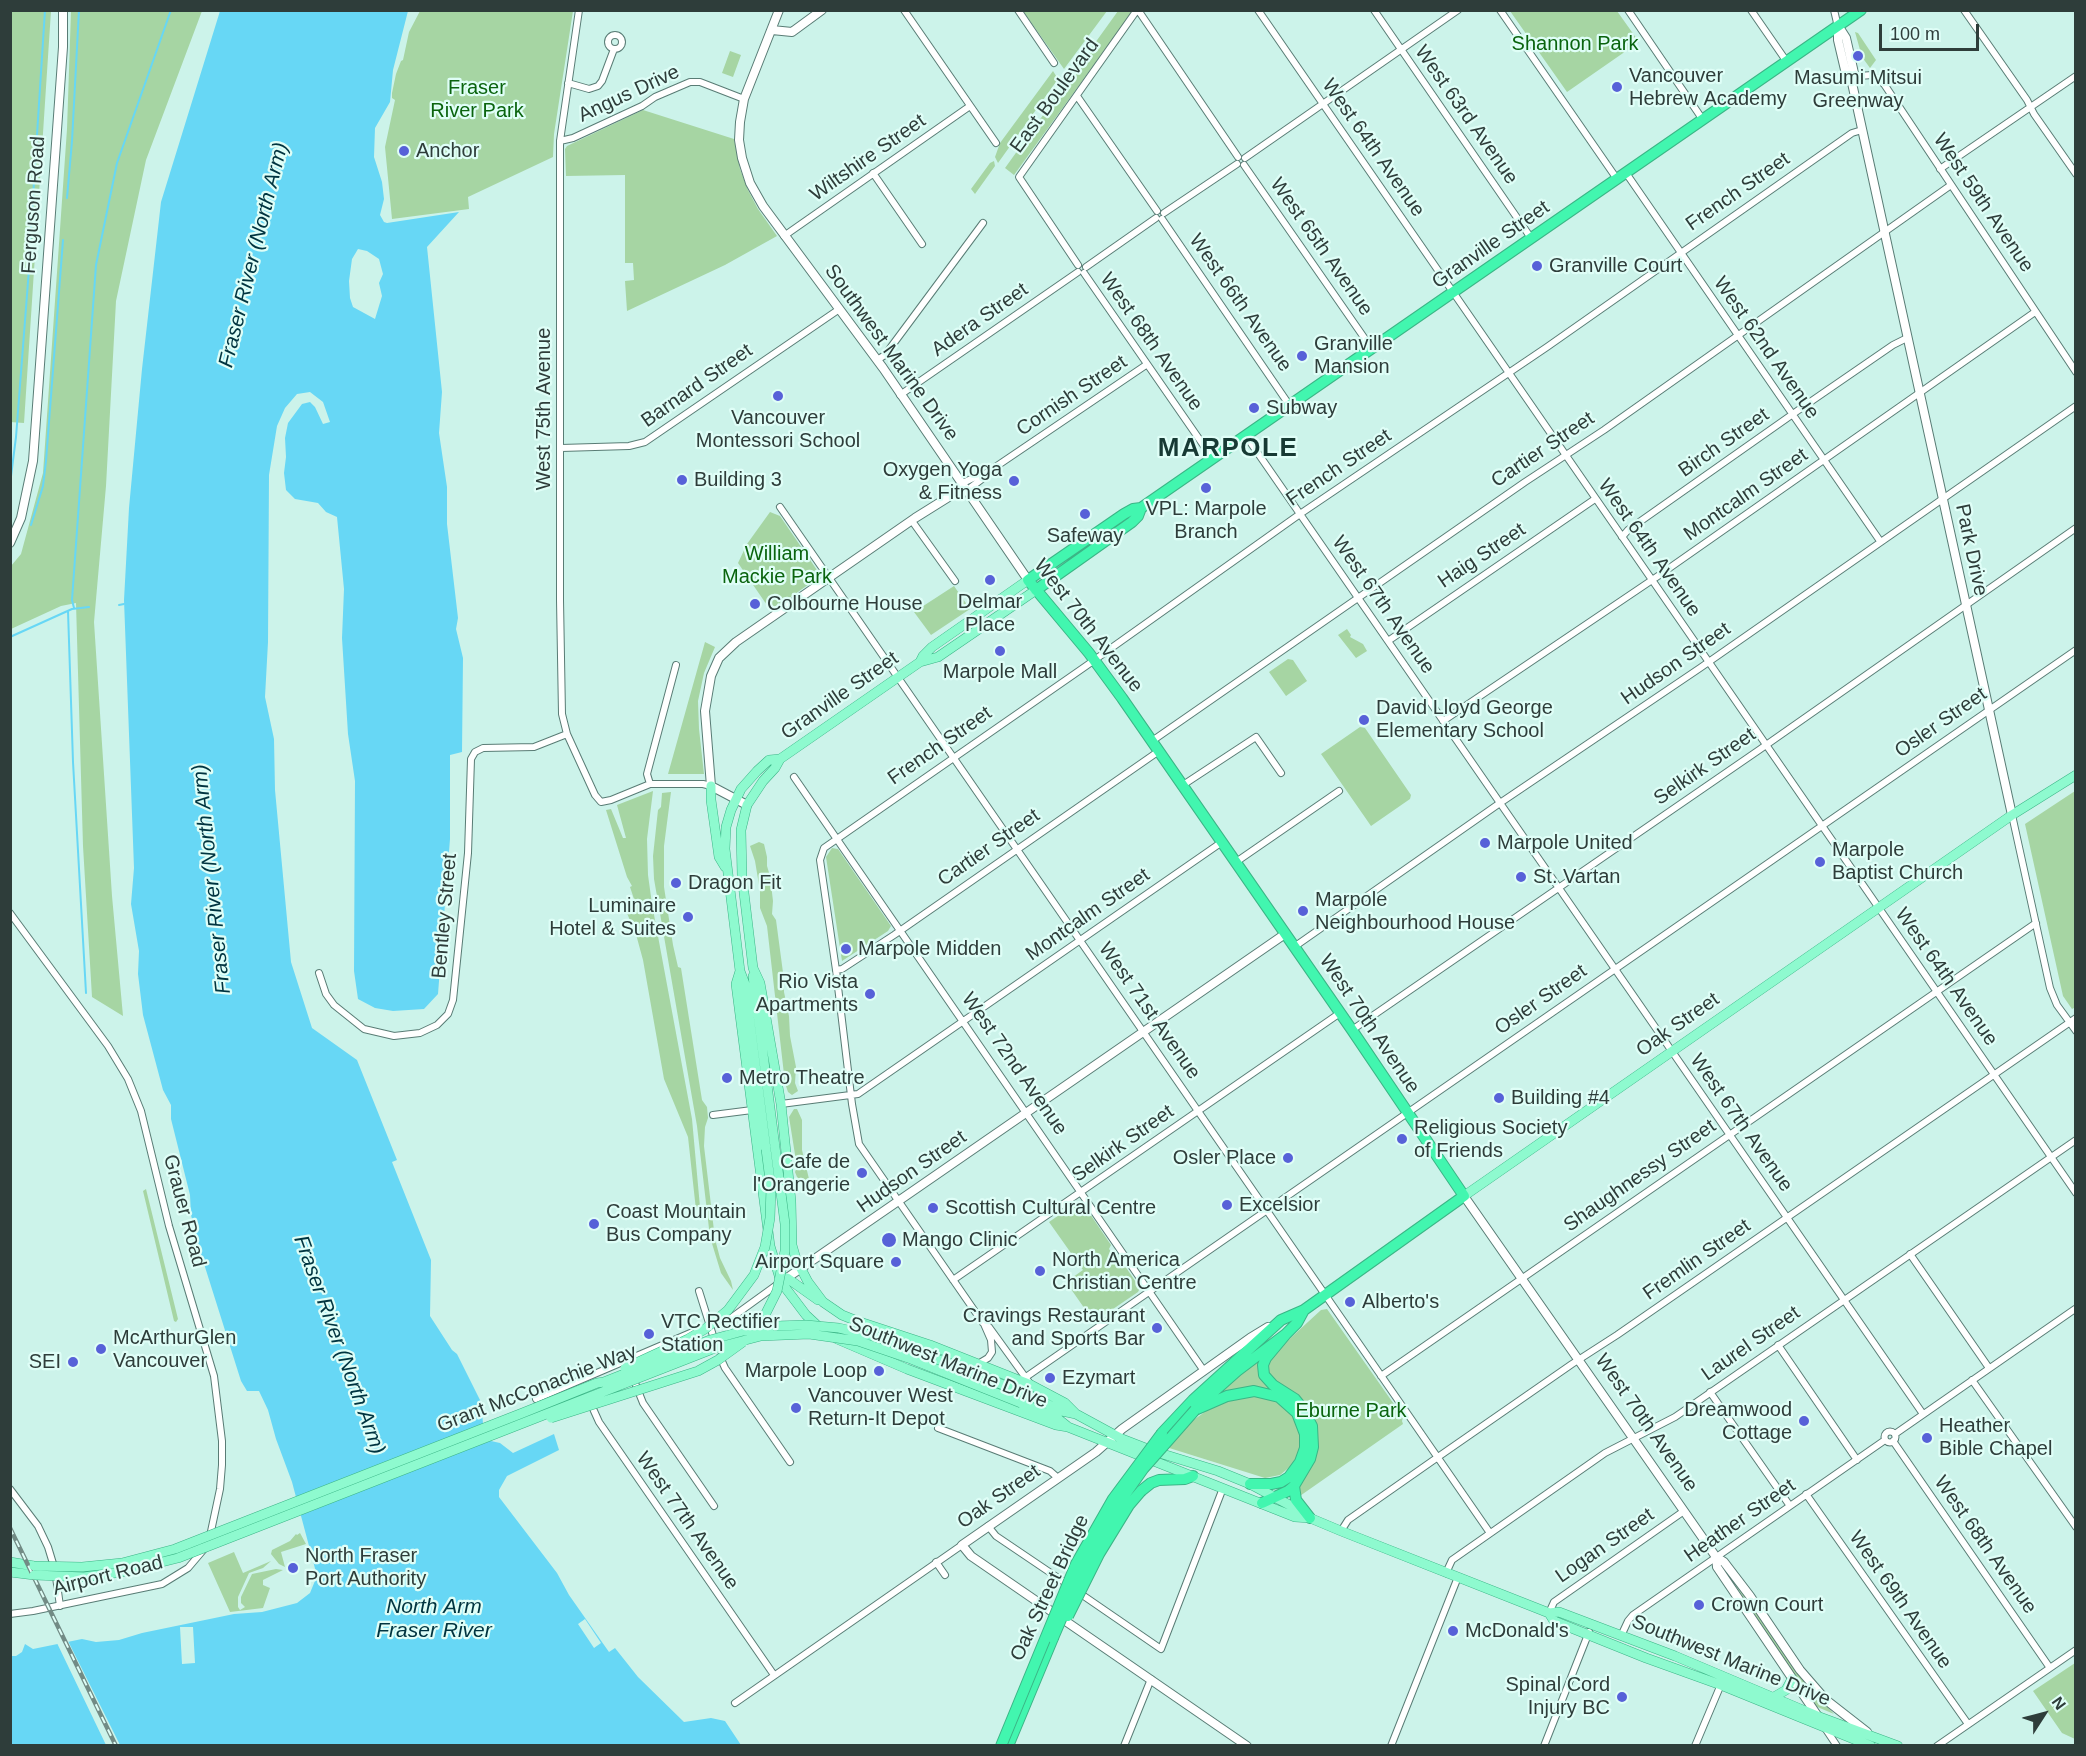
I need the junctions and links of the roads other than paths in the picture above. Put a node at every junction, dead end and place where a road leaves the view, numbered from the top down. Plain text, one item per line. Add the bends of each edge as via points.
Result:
1 (63, 10) edge
2 (579, 10) edge
3 (779, 10) edge
4 (822, 10) edge
5 (904, 10) edge
6 (1018, 10) edge
7 (1138, 10) edge
8 (1258, 10) edge
9 (1374, 10) edge
10 (1458, 10) edge
11 (1500, 10) edge
12 (1628, 10) edge
13 (1751, 10) edge
14 (1834, 10) edge
15 (1861, 10) edge
16 (1964, 10) edge
17 (1838, 27) junction
18 (772, 30) junction
19 (614, 49) dead end
20 (1401, 50) junction
21 (1787, 62) junction
22 (1054, 63) dead end
23 (2076, 76) edge
24 (1851, 81) junction
25 (568, 83) junction
26 (1077, 96) junction
27 (744, 99) junction
28 (1323, 105) junction
29 (970, 106) junction
30 (2030, 106) junction
31 (1316, 109) junction
32 (1327, 111) junction
33 (1703, 120) junction
34 (1862, 130) junction
35 (560, 141) junction
36 (996, 143) dead end
37 (1241, 161) junction
38 (1940, 169) junction
39 (1021, 172) joint
40 (873, 174) junction
41 (2076, 174) edge
42 (1621, 176) junction
43 (1952, 185) junction
44 (1160, 215) junction
45 (983, 224) dead end
46 (1885, 232) junction
47 (784, 236) junction
48 (1531, 238) junction
49 (922, 244) dead end
50 (1680, 252) junction
51 (1081, 269) junction
52 (1453, 293) junction
53 (838, 310) junction
54 (2035, 312) junction
55 (1738, 335) junction
56 (1907, 338) junction
57 (1372, 349) junction
58 (877, 360) junction
59 (1146, 365) junction
60 (2076, 372) edge
61 (1508, 373) junction
62 (1919, 392) junction
63 (900, 394) junction
64 (1290, 406) junction
65 (2076, 406) edge
66 (1792, 415) junction
67 (1246, 436) junction
68 (561, 448) junction
69 (1565, 455) junction
70 (1213, 459) junction
71 (1824, 460) junction
72 (964, 488) junction
73 (1943, 498) junction
74 (1595, 499) junction
75 (780, 507) dead end
76 (1141, 508) junction
77 (1300, 514) junction
78 (912, 520) junction
79 (2076, 528) edge
80 (1622, 537) junction
81 (1880, 541) junction
82 (10, 543) edge
83 (829, 578) junction
84 (955, 580) dead end
85 (1028, 580) junction
86 (1652, 580) junction
87 (1036, 590) junction
88 (1358, 597) junction
89 (1966, 604) junction
90 (1388, 641) junction
91 (2076, 650) edge
92 (1094, 660) junction
93 (920, 662) junction
94 (1708, 662) junction
95 (676, 665) dead end
96 (898, 677) junction
97 (1989, 710) junction
98 (1443, 721) junction
99 (567, 734) junction
100 (1152, 741) junction
101 (1766, 745) junction
102 (1159, 751) junction
103 (954, 757) junction
104 (780, 759) junction
105 (1281, 773) dead end
106 (2076, 775) edge
107 (794, 777) dead end
108 (650, 784) junction
109 (1183, 785) junction
110 (711, 786) junction
111 (1339, 791) dead end
112 (736, 799) junction
113 (1500, 803) junction
114 (747, 805) junction
115 (2012, 815) junction
116 (1821, 827) junction
117 (836, 838) junction
118 (1222, 842) junction
119 (1017, 849) junction
120 (1236, 862) junction
121 (728, 872) junction
122 (1558, 887) junction
123 (1878, 909) junction
124 (10, 913) edge
125 (2036, 923) junction
126 (900, 930) junction
127 (1285, 934) junction
128 (1080, 940) junction
129 (1294, 947) junction
130 (753, 968) junction
131 (1614, 969) junction
132 (836, 970) junction
133 (740, 971) junction
134 (319, 973) dead end
135 (1935, 991) junction
136 (1340, 1013) junction
137 (2072, 1020) edge
138 (964, 1021) junction
139 (1352, 1030) junction
140 (2076, 1031) edge
141 (1144, 1032) junction
142 (1672, 1052) junction
143 (1993, 1074) junction
144 (851, 1095) junction
145 (781, 1104) junction
146 (752, 1110) junction
147 (1198, 1111) junction
148 (1408, 1112) junction
149 (1027, 1113) junction
150 (712, 1115) dead end
151 (1729, 1135) junction
152 (2076, 1140) edge
153 (771, 1148) junction
154 (2050, 1157) junction
155 (1082, 1192) junction
156 (2076, 1193) edge
157 (1464, 1196) junction
158 (792, 1201) junction
159 (898, 1201) junction
160 (764, 1204) junction
161 (1268, 1211) junction
162 (1787, 1218) junction
163 (1910, 1254) junction
164 (801, 1269) junction
165 (1521, 1279) junction
166 (784, 1280) junction
167 (953, 1280) junction
168 (699, 1291) dead end
169 (1150, 1291) junction
170 (1325, 1294) junction
171 (1844, 1300) junction
172 (823, 1302) junction
173 (2076, 1302) edge
174 (1304, 1310) junction
175 (2075, 1310) edge
176 (1281, 1320) junction
177 (983, 1323) junction
178 (710, 1325) junction
179 (1286, 1334) junction
180 (1778, 1345) junction
181 (626, 1360) junction
182 (1580, 1360) junction
183 (977, 1364) junction
184 (1989, 1368) junction
185 (1204, 1371) junction
186 (1382, 1376) junction
187 (1972, 1380) junction
188 (581, 1381) junction
189 (597, 1383) junction
190 (1027, 1385) junction
191 (1710, 1392) junction
192 (536, 1399) dead end
193 (1197, 1406) junction
194 (1076, 1414) joint
195 (1923, 1414) junction
196 (531, 1421) junction
197 (1068, 1427) junction
198 (938, 1428) dead end
199 (1116, 1435) junction
200 (1894, 1438) junction
201 (1635, 1439) junction
202 (1107, 1443) junction
203 (1438, 1457) junction
204 (1857, 1460) junction
205 (790, 1462) dead end
206 (1193, 1476) junction
207 (1058, 1478) junction
208 (1250, 1484) junction
209 (1294, 1486) junction
210 (1223, 1488) junction
211 (10, 1489) edge
212 (1806, 1494) junction
213 (1276, 1497) junction
214 (1262, 1503) junction
215 (714, 1506) dead end
216 (1790, 1506) junction
217 (1684, 1511) junction
218 (1310, 1518) junction
219 (988, 1526) junction
220 (2076, 1527) edge
221 (1341, 1531) junction
222 (1490, 1533) junction
223 (962, 1545) junction
224 (203, 1551) joint
225 (1716, 1557) junction
226 (10, 1562) edge
227 (936, 1562) junction
228 (34, 1570) junction
229 (10, 1572) edge
230 (1446, 1573) junction
231 (945, 1575) dead end
232 (1458, 1578) junction
233 (60, 1606) junction
234 (1550, 1613) junction
235 (10, 1614) edge
236 (1592, 1624) junction
237 (1588, 1635) junction
238 (1621, 1636) junction
239 (1053, 1638) junction
240 (2076, 1650) edge
241 (2050, 1668) junction
242 (774, 1676) junction
243 (1151, 1679) junction
244 (1792, 1679) junction
245 (1722, 1681) junction
246 (1774, 1697) junction
247 (735, 1703) dead end
248 (1817, 1716) junction
249 (1968, 1724) junction
250 (1825, 1728) junction
251 (1871, 1740) edge
252 (1855, 1743) edge
253 (1001, 1746) edge
254 (1008, 1746) edge
255 (1124, 1746) edge
256 (1247, 1746) edge
257 (1391, 1746) edge
258 (1544, 1746) edge
259 (1695, 1746) edge
260 (1837, 1746) edge
261 (1898, 1746) edge
262 (1936, 1746) edge

1 - 82 street, Ferguson Road via 33,461 21,518
2 - 25 street, West 75th Avenue
3 - 18 street, Southwest Marine Drive
4 - 18 street via 792,32
5 - 29 street
6 - 22 street
7 - 26 street, East Boulevard
7 - 37 street, West 65th Avenue
8 - 28 street, West 64th Avenue
9 - 20 street, West 63rd Avenue
10 - 20 street, Adera Street
11 - 42 street, West 62nd Avenue
12 - 33 street
13 - 21 street
14 - 17 street
15 - 17 highway, Granville Street
16 - 30 street
17 - 21 highway, Granville Street
17 - 24 street, Park Drive via 1846,38 1854,73
18 - 27 street, Southwest Marine Drive
19 - 25 street via 598,86 590,89
20 - 28 street, Adera Street
20 - 48 street, West 63rd Avenue
21 - 33 highway, Granville Street
23 - 30 street
24 - 34 street, Park Drive
24 - 38 street, West 59th Avenue via 1866,75 1880,80
25 - 35 street, West 75th Avenue
26 - 39 street, East Boulevard
26 - 44 street, West 66th Avenue
27 - 35 street, Angus Drive via 700,82 690,82
27 - 47 street, Southwest Marine Drive via 739,140 744,166 756,195
28 - 31 street, Adera Street
28 - 32 street, West 64th Avenue
29 - 36 street
29 - 40 street, Wiltshire Street
30 - 38 street
30 - 41 street
31 - 32 street
31 - 37 street, Adera Street
32 - 52 street, West 64th Avenue
33 - 42 highway, Granville Street
34 - 46 street, Park Drive
34 - 50 street, French Street via 1852,133
35 - 68 street, West 75th Avenue
37 - 44 street, Adera Street
37 - 57 street, West 65th Avenue
38 - 43 street, West 59th Avenue
39 - 51 street, West 68th Avenue via 1020,180
40 - 47 street, Wiltshire Street
40 - 49 street
42 - 48 highway, Granville Street
42 - 50 street, West 62nd Avenue
43 - 46 street, Cartier Street
43 - 54 street, West 59th Avenue
44 - 51 street, Adera Street
44 - 64 street, West 66th Avenue
45 - 58 street via 885,355
46 - 55 street, Cartier Street
46 - 56 street, Park Drive
47 - 53 street, Southwest Marine Drive
48 - 52 highway, Granville Street
50 - 55 street, West 62nd Avenue
50 - 61 street, French Street
51 - 59 street, West 68th Avenue
51 - 63 street, Adera Street
52 - 57 highway, Granville Street
52 - 61 street, West 64th Avenue
53 - 58 street, Southwest Marine Drive
53 - 68 street, Barnard Street via 645,442
54 - 60 street, West 59th Avenue
54 - 62 street, Montcalm Street
55 - 66 street, West 62nd Avenue
55 - 69 street, Cartier Street
56 - 62 street, Park Drive
56 - 66 street, Birch Street
57 - 64 highway, Granville Street
58 - 63 street, Southwest Marine Drive
59 - 70 street, West 68th Avenue
59 - 72 street, Cornish Street
61 - 69 street, West 64th Avenue
61 - 77 street, French Street
62 - 71 street, Montcalm Street
62 - 73 street, Park Drive
63 - 72 street, Southwest Marine Drive
64 - 67 highway, Granville Street
65 - 73 street, Hudson Street
66 - 71 street, West 62nd Avenue
66 - 80 street, Birch Street
67 - 70 highway, Granville Street
67 - 77 street, West 67th Avenue
68 - 99 street, West 75th Avenue via 562,714
69 - 74 street, West 64th Avenue
69 - 88 street, Cartier Street
70 - 76 highway, Granville Street
71 - 81 street, West 62nd Avenue
71 - 86 street, Montcalm Street
72 - 78 street
72 - 85 street, West 70th Avenue
73 - 81 street, Hudson Street
73 - 89 street, Park Drive
74 - 80 street, West 64th Avenue
74 - 90 street, Haig Street
75 - 83 street, West 71st Avenue
76 - 85 highway, Granville Street via 1124,514
76 - 87 highway, Granville Street via 1132,522
77 - 88 street, West 67th Avenue
77 - 92 street, French Street
78 - 83 street
78 - 84 street
79 - 89 street, Selkirk Street
80 - 86 street, West 64th Avenue
81 - 94 street, Hudson Street
83 - 96 street, West 71st Avenue
83 - 110 street via 736,642 716,664 705,711
85 - 87 highway, West 70th Avenue
85 - 93 main road, Granville Street via 932,647
86 - 94 street, West 64th Avenue
86 - 98 street, Montcalm Street
87 - 92 highway, West 70th Avenue
87 - 93 main road, Granville Street via 938,657
88 - 90 street, West 67th Avenue
88 - 100 street, Cartier Street
89 - 97 street, Park Drive
89 - 101 street, Selkirk Street
90 - 98 street, West 67th Avenue
91 - 97 street, Osler Street
92 - 100 highway, West 70th Avenue
92 - 103 street, French Street
93 - 96 main road, Granville Street
94 - 101 street, West 64th Avenue
94 - 113 street, Hudson Street
95 - 108 street via 647,774
96 - 103 street, West 71st Avenue
96 - 104 main road, Granville Street
97 - 115 street, Park Drive
97 - 116 street, Osler Street
98 - 113 street, West 67th Avenue
99 - 108 street, West 75th Avenue via 600,801
99 - 134 street, Bentley Street via 534,747 483,748 471,759 468,853 453,1000 448,1014 420,1033 394,1036 364,1029 334,1005
100 - 102 highway, West 70th Avenue
101 - 116 street, West 64th Avenue
101 - 122 street, Selkirk Street
102 - 109 highway, West 70th Avenue
102 - 119 street, Cartier Street
103 - 117 street, French Street
103 - 119 street, West 71st Avenue
104 - 112 main road, Granville Street via 769,760
104 - 114 main road, Granville Street
105 - 109 street via 1256,737
106 - 115 main road, Oak Street
107 - 117 street, West 72nd Avenue
108 - 110 street
109 - 118 highway, West 70th Avenue
110 - 112 street
110 - 121 main road via 719,857
111 - 120 street
112 - 114 street
112 - 121 main road, Southwest Marine Drive via 726,827
113 - 122 street, West 67th Avenue
113 - 129 street, Hudson Street
114 - 130 main road, Southwest Marine Drive via 740,852
115 - 123 main road, Oak Street
115 - 125 street, Park Drive
116 - 123 street, West 64th Avenue
116 - 131 street, Osler Street
117 - 126 street, West 72nd Avenue
117 - 132 street via 824,848 820,860
118 - 120 highway, West 70th Avenue
118 - 128 street, Montcalm Street
119 - 126 street, Cartier Street
119 - 128 street, West 71st Avenue
120 - 127 highway, West 70th Avenue
121 - 133 main road, Southwest Marine Drive
122 - 131 street, West 67th Avenue
122 - 139 street, Selkirk Street
123 - 135 street, West 64th Avenue
123 - 142 main road, Oak Street
124 - 224 street, Grauer Road via 113,1054 141,1111 169,1226 214,1376 222,1441 221,1473
125 - 135 street, Shaughnessy Street
125 - 137 street, Park Drive via 2050,988 2057,1005
126 - 132 street, Cartier Street
126 - 138 street, West 72nd Avenue
127 - 129 highway, West 70th Avenue
127 - 141 street, Hudson Street
128 - 138 street, Montcalm Street
128 - 141 street, West 71st Avenue
129 - 136 highway, West 70th Avenue
130 - 145 main road, Southwest Marine Drive via 760,983
130 - 153 main road
131 - 142 street, West 67th Avenue
131 - 148 street, Osler Street
132 - 144 street
133 - 146 main road, Southwest Marine Drive via 736,984
133 - 153 main road
135 - 143 street, West 64th Avenue
135 - 151 street, Shaughnessy Street
136 - 139 highway, West 70th Avenue
136 - 147 street, Selkirk Street
137 - 140 street
137 - 143 street, Fremlin Street
138 - 144 street, Montcalm Street
138 - 149 street, West 72nd Avenue
139 - 148 highway, West 70th Avenue
141 - 147 street, West 71st Avenue
141 - 149 street, Hudson Street
142 - 151 street, West 67th Avenue
142 - 157 main road, Oak Street
143 - 154 street, West 64th Avenue
143 - 162 street, Fremlin Street
144 - 145 street, Montcalm Street
144 - 159 street via 859,1144
145 - 158 main road, Southwest Marine Drive
146 - 150 street
146 - 160 main road, Southwest Marine Drive
147 - 155 street, Selkirk Street
147 - 161 street, West 71st Avenue
148 - 157 highway, West 70th Avenue
148 - 161 street, Osler Street
149 - 155 street, West 72nd Avenue
149 - 159 street, Hudson Street
151 - 162 street, West 67th Avenue
151 - 165 street, Shaughnessy Street
152 - 154 street, Laurel Street
153 - 189 main road, bridge via 771,1203 765,1247 737,1300 715,1322 688,1339
153 - 196 main road, bridge via 786,1251 777,1291 753,1330 735,1349 698,1371
154 - 156 street, West 64th Avenue
154 - 163 street, Laurel Street
155 - 167 street, Selkirk Street
155 - 169 street, West 72nd Avenue
157 - 165 street, West 70th Avenue
157 - 170 highway, Oak Street
158 - 160 street
158 - 164 main road, Southwest Marine Drive via 792,1245
159 - 164 street, Hudson Street
159 - 167 street
160 - 166 main road, Southwest Marine Drive via 770,1246
161 - 169 street, Osler Street
161 - 170 street, West 71st Avenue
162 - 171 street, West 67th Avenue
162 - 182 street, Fremlin Street
163 - 171 street, Laurel Street
163 - 184 street
164 - 166 street, Hudson Street
164 - 172 main road, Southwest Marine Drive
165 - 182 street, West 70th Avenue
165 - 186 street, Shaughnessy Street
166 - 172 main road
166 - 178 street, Hudson Street via 731,1318
166 - 197 main road, Southwest Marine Drive via 817,1326 837,1339 1014,1410
167 - 177 street
168 - 178 street
169 - 185 street, West 72nd Avenue
169 - 190 street, Osler Street
170 - 174 highway, Oak Street
170 - 186 street, West 71st Avenue
171 - 180 street, Laurel Street
171 - 195 street, West 67th Avenue
172 - 183 main road, Southwest Marine Drive via 857,1322
173 - 175 street
174 - 176 highway, Oak Street
174 - 179 highway, Oak Street
175 - 184 street
176 - 185 street, Oak Street
176 - 193 highway, Oak Street
177 - 183 street via 993,1352
177 - 190 street
178 - 181 street, Hudson Street
178 - 205 street via 725,1368
179 - 193 highway, Oak Street
179 - 209 highway via 1266,1358 1263,1368 1269,1381 1299,1403 1312,1426 1310,1459
180 - 191 street, Laurel Street
180 - 204 street
181 - 188 street, Hudson Street
181 - 215 street via 643,1403
182 - 201 street, West 70th Avenue
182 - 203 street, Fremlin Street
183 - 190 main road, Southwest Marine Drive
184 - 187 street
185 - 199 street, Oak Street
186 - 203 street, West 71st Avenue
187 - 195 street
187 - 220 street
188 - 192 street, Hudson Street
188 - 242 street, West 77th Avenue via 599,1422
189 - 190 main road, Grant McConachie Way, bridge via 728,1335 806,1325 874,1336
189 - 228 main road, Grant McConachie Way, bridge via 175,1549 122,1563
190 - 194 main road, Grant McConachie Way via 1062,1411
191 - 201 street, Laurel Street
191 - 216 street
193 - 208 highway via 1254,1391 1279,1397 1297,1413 1305,1434 1300,1462 1281,1482
193 - 239 highway, Oak Street Bridge, bridge via 1119,1503 1083,1568
193 - 253 highway, Oak Street Bridge, bridge via 1162,1433 1095,1528
194 - 199 main road, Southwest Marine Drive
195 - 200 street
196 - 197 main road, Grant McConachie Way, bridge via 715,1348 785,1334 858,1341 1058,1418
196 - 228 main road, Grant McConachie Way, bridge via 178,1558 84,1577
197 - 202 main road, Southwest Marine Drive
198 - 207 street via 1050,1471
199 - 202 street, Oak Street
199 - 208 main road, Southwest Marine Drive
200 - 204 street, Heather Street
200 - 241 street, West 68th Avenue
201 - 217 street, West 70th Avenue
201 - 222 street, Laurel Street via 1605,1453
202 - 206 main road, Southwest Marine Drive
202 - 207 street, Oak Street
203 - 221 street, Fremlin Street via 1348,1520
203 - 222 street, West 71st Avenue
204 - 212 street, Heather Street
206 - 210 main road, Southwest Marine Drive
206 - 239 highway, bridge via 1150,1483 1133,1498 1099,1554 1067,1620
207 - 219 street, Oak Street
208 - 213 main road, Southwest Marine Drive
209 - 213 highway
209 - 218 highway via 1296,1500
210 - 214 main road, Southwest Marine Drive
210 - 219 street via 1161,1648 996,1536
211 - 233 street via 38,1526 48,1547
212 - 216 street, Heather Street
212 - 249 street, West 69th Avenue
213 - 214 highway
213 - 218 main road, Southwest Marine Drive
214 - 218 main road, Southwest Marine Drive via 1295,1517
216 - 225 street, Heather Street
217 - 225 street, West 70th Avenue
217 - 234 street, Logan Street via 1554,1602
218 - 221 main road, Southwest Marine Drive
219 - 223 street, Oak Street
221 - 230 main road, Southwest Marine Drive
222 - 230 street, Laurel Street via 1452,1560
223 - 227 street, Oak Street
223 - 243 street via 971,1556
224 - 233 street, Airport Road via 188,1568 162,1584
225 - 238 street, Heather Street via 1633,1615
225 - 244 street, West 70th Avenue via 1717,1567
225 - 251 street, West 70th Avenue via 1750,1596 1813,1687
226 - 228 main road, Grant McConachie Way
227 - 231 street
227 - 242 street, Oak Street
228 - 229 main road, Grant McConachie Way
230 - 232 main road, Southwest Marine Drive
232 - 234 main road, Southwest Marine Drive
232 - 257 street
233 - 235 street, Airport Road
234 - 236 main road, Southwest Marine Drive via 1559,1612
234 - 237 main road, Southwest Marine Drive via 1554,1621
236 - 237 street
236 - 238 main road, Southwest Marine Drive
237 - 245 main road, Southwest Marine Drive
237 - 258 street
238 - 245 main road, Southwest Marine Drive
239 - 254 highway, Oak Street Bridge
240 - 241 street
241 - 249 street
242 - 247 street, Oak Street
243 - 255 street
243 - 256 street
244 - 246 main road via 1786,1690
244 - 248 street, West 70th Avenue
245 - 246 main road, Southwest Marine Drive
245 - 250 main road, Southwest Marine Drive
245 - 259 street
246 - 248 main road, Southwest Marine Drive
248 - 250 street, West 70th Avenue
248 - 251 main road, Southwest Marine Drive
249 - 262 street
250 - 252 main road, Southwest Marine Drive
250 - 260 street, West 70th Avenue
251 - 252 main road, Southwest Marine Drive
251 - 261 main road, Southwest Marine Drive

